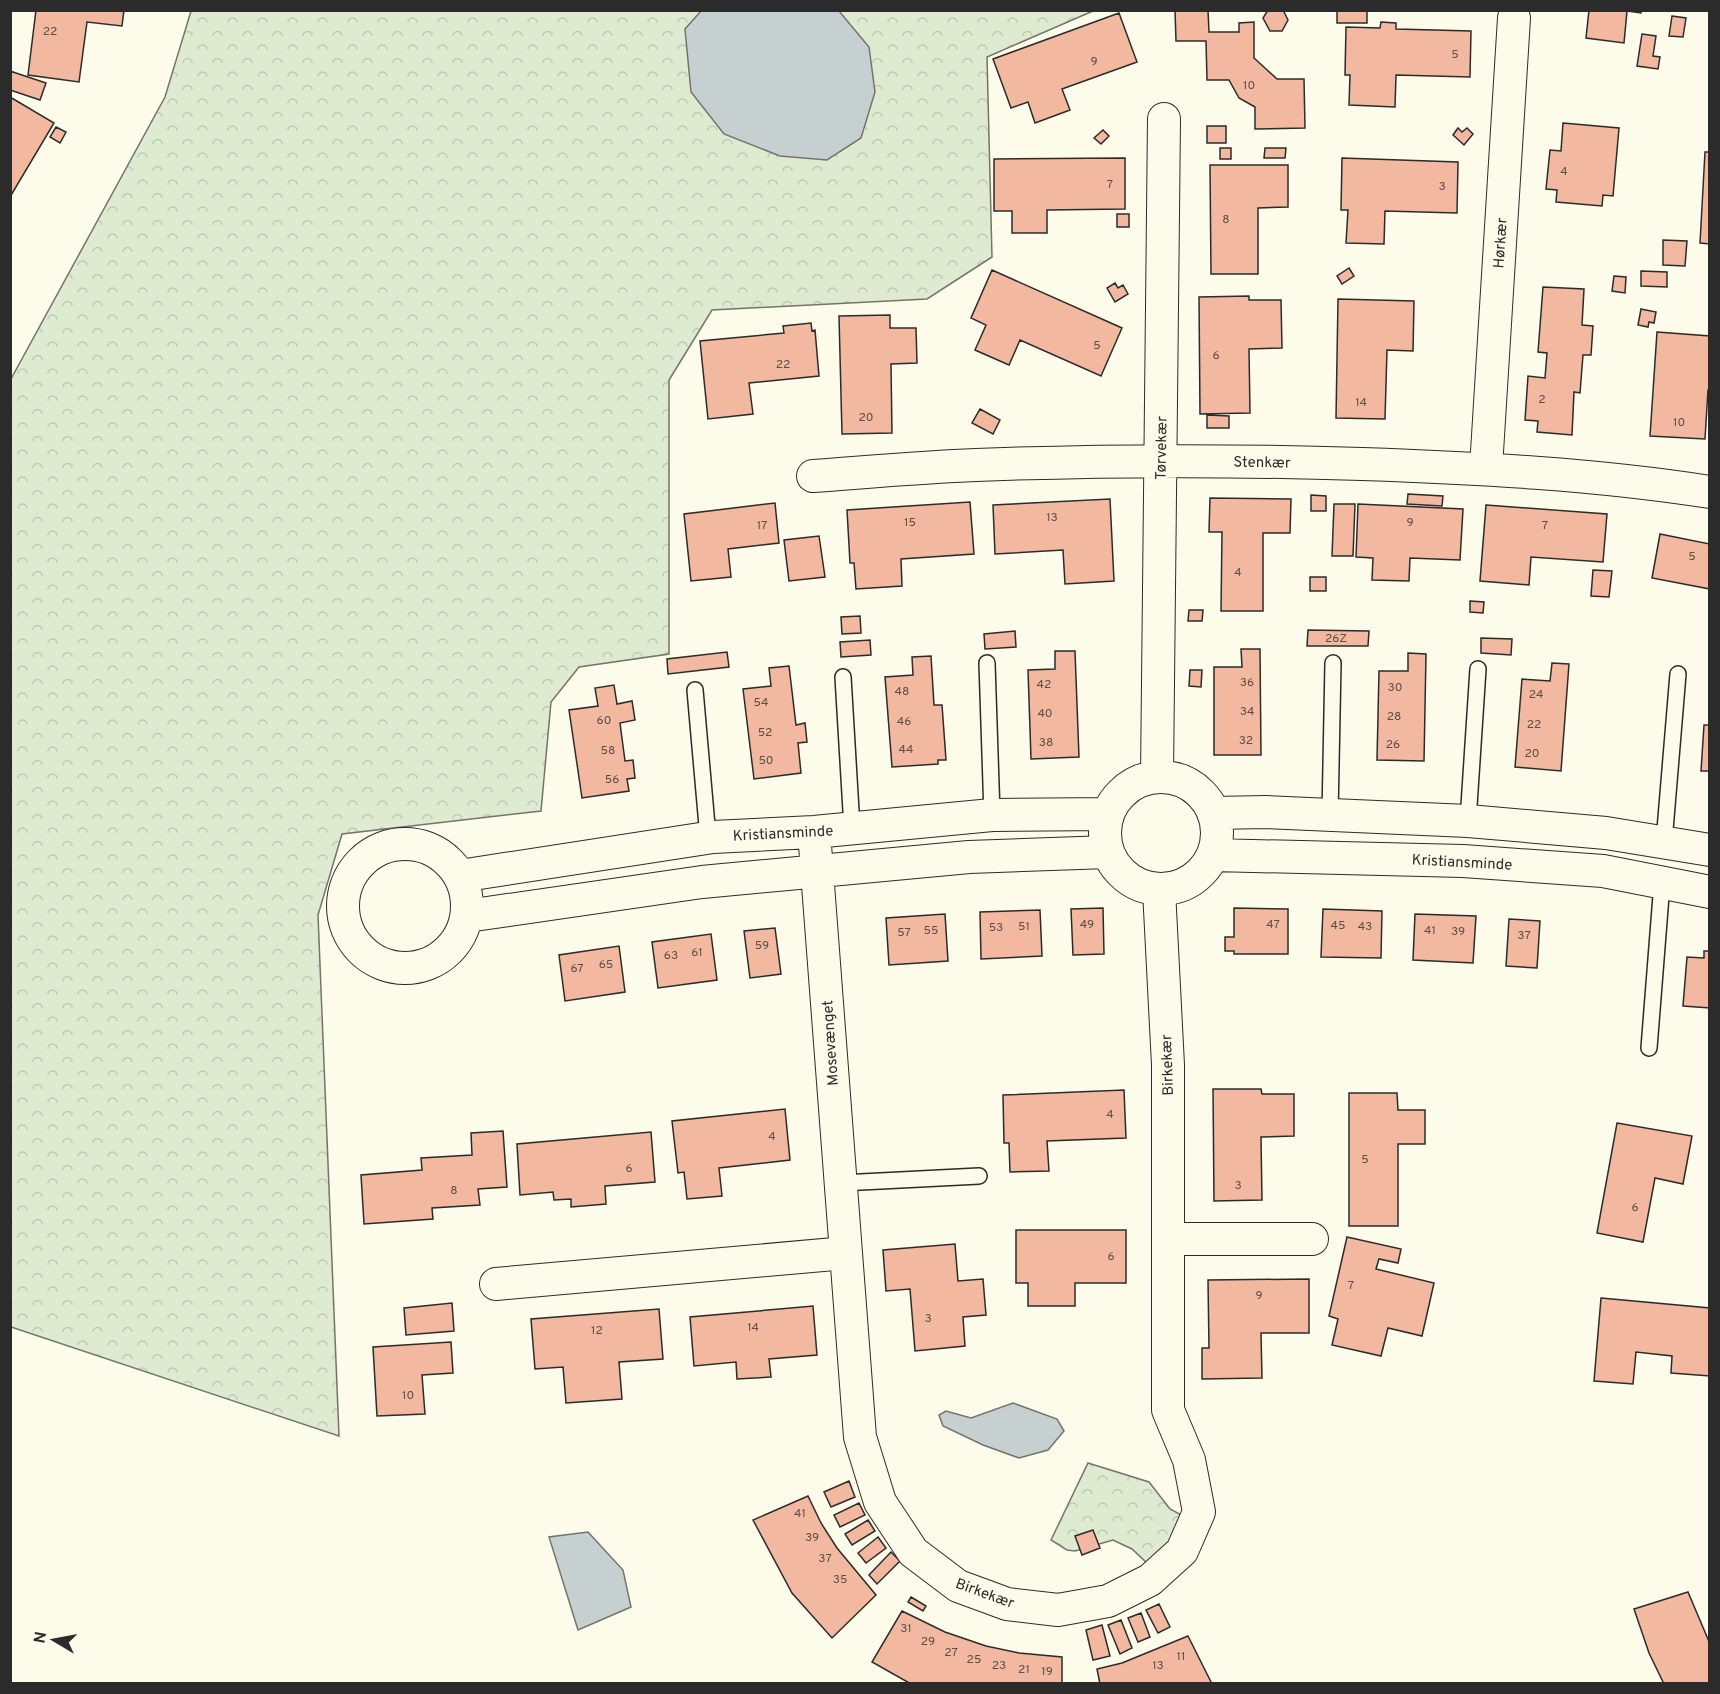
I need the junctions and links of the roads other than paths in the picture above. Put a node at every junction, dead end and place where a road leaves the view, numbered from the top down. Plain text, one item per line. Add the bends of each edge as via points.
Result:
1 (1514, 18) dead end
2 (1164, 119) dead end
3 (1161, 460) junction
4 (1486, 468) junction
5 (813, 476) dead end
6 (1710, 492) edge
7 (987, 663) dead end
8 (1333, 663) dead end
9 (1478, 669) dead end
10 (1678, 674) dead end
11 (843, 677) dead end
12 (695, 690) dead end
13 (1156, 777) junction
14 (1214, 813) junction
15 (1108, 814) junction
16 (992, 815) junction
17 (1330, 815) junction
18 (1468, 821) junction
19 (852, 828) junction
20 (814, 832) junction
21 (708, 837) junction
22 (1664, 842) junction
23 (1710, 850) edge
24 (1108, 852) junction
25 (1213, 855) junction
26 (817, 871) junction
27 (460, 876) junction
28 (1662, 883) junction
29 (1159, 890) junction
30 (1710, 892) edge
31 (467, 916) junction
32 (1649, 1048) dead end
33 (979, 1176) dead end
34 (841, 1183) junction
35 (1168, 1239) junction
36 (1312, 1239) dead end
37 (846, 1254) junction
38 (496, 1284) dead end
39 (860, 1437) joint

1 - 4 street, Hørkær
2 - 3 street, Tørvekær
3 - 4 street, Stenkær
3 - 5 street, Stenkær via 974,465
3 - 13 street, Tørvekær
4 - 6 street, Stenkær via 1640,481
7 - 16 lane
8 - 17 lane
9 - 18 lane
10 - 22 lane
11 - 19 lane
12 - 21 lane
13 - 14 street via 1183,781 1204,797
13 - 15 street via 1134,784 1119,796
14 - 17 street
14 - 25 street via 1217,832
15 - 16 street, Kristiansminde
15 - 24 street
16 - 19 street, Kristiansminde
17 - 18 street
18 - 22 street
19 - 20 street, Kristiansminde
20 - 21 street, Kristiansminde
20 - 26 street, Mosevænget
21 - 27 street, Kristiansminde
22 - 23 street
24 - 26 street via 969,857
24 - 29 street via 1119,871 1139,885
25 - 28 street, Kristiansminde via 1463,861 1603,872
25 - 29 street via 1201,873 1182,886
26 - 31 street via 702,882
26 - 34 street, Mosevænget
27 - 31 street via 467,896
27 - 31 street via 447,860 428,848 407,844 387,847 367,856 353,872 345,891 344,917 352,940 370,958 393,968 418,968 441,958 458,939
28 - 30 street, Kristiansminde
28 - 32 lane
29 - 35 street, Birkekær via 1168,1065
33 - 34 lane
34 - 37 street, Mosevænget
35 - 36 street
35 - 39 street, Birkekær via 1168,1410 1189,1460 1199,1512 1182,1551 1150,1580 1108,1601 1058,1610 1007,1604 958,1586 913,1552 880,1502
37 - 38 street
37 - 39 street, Mosevænget

